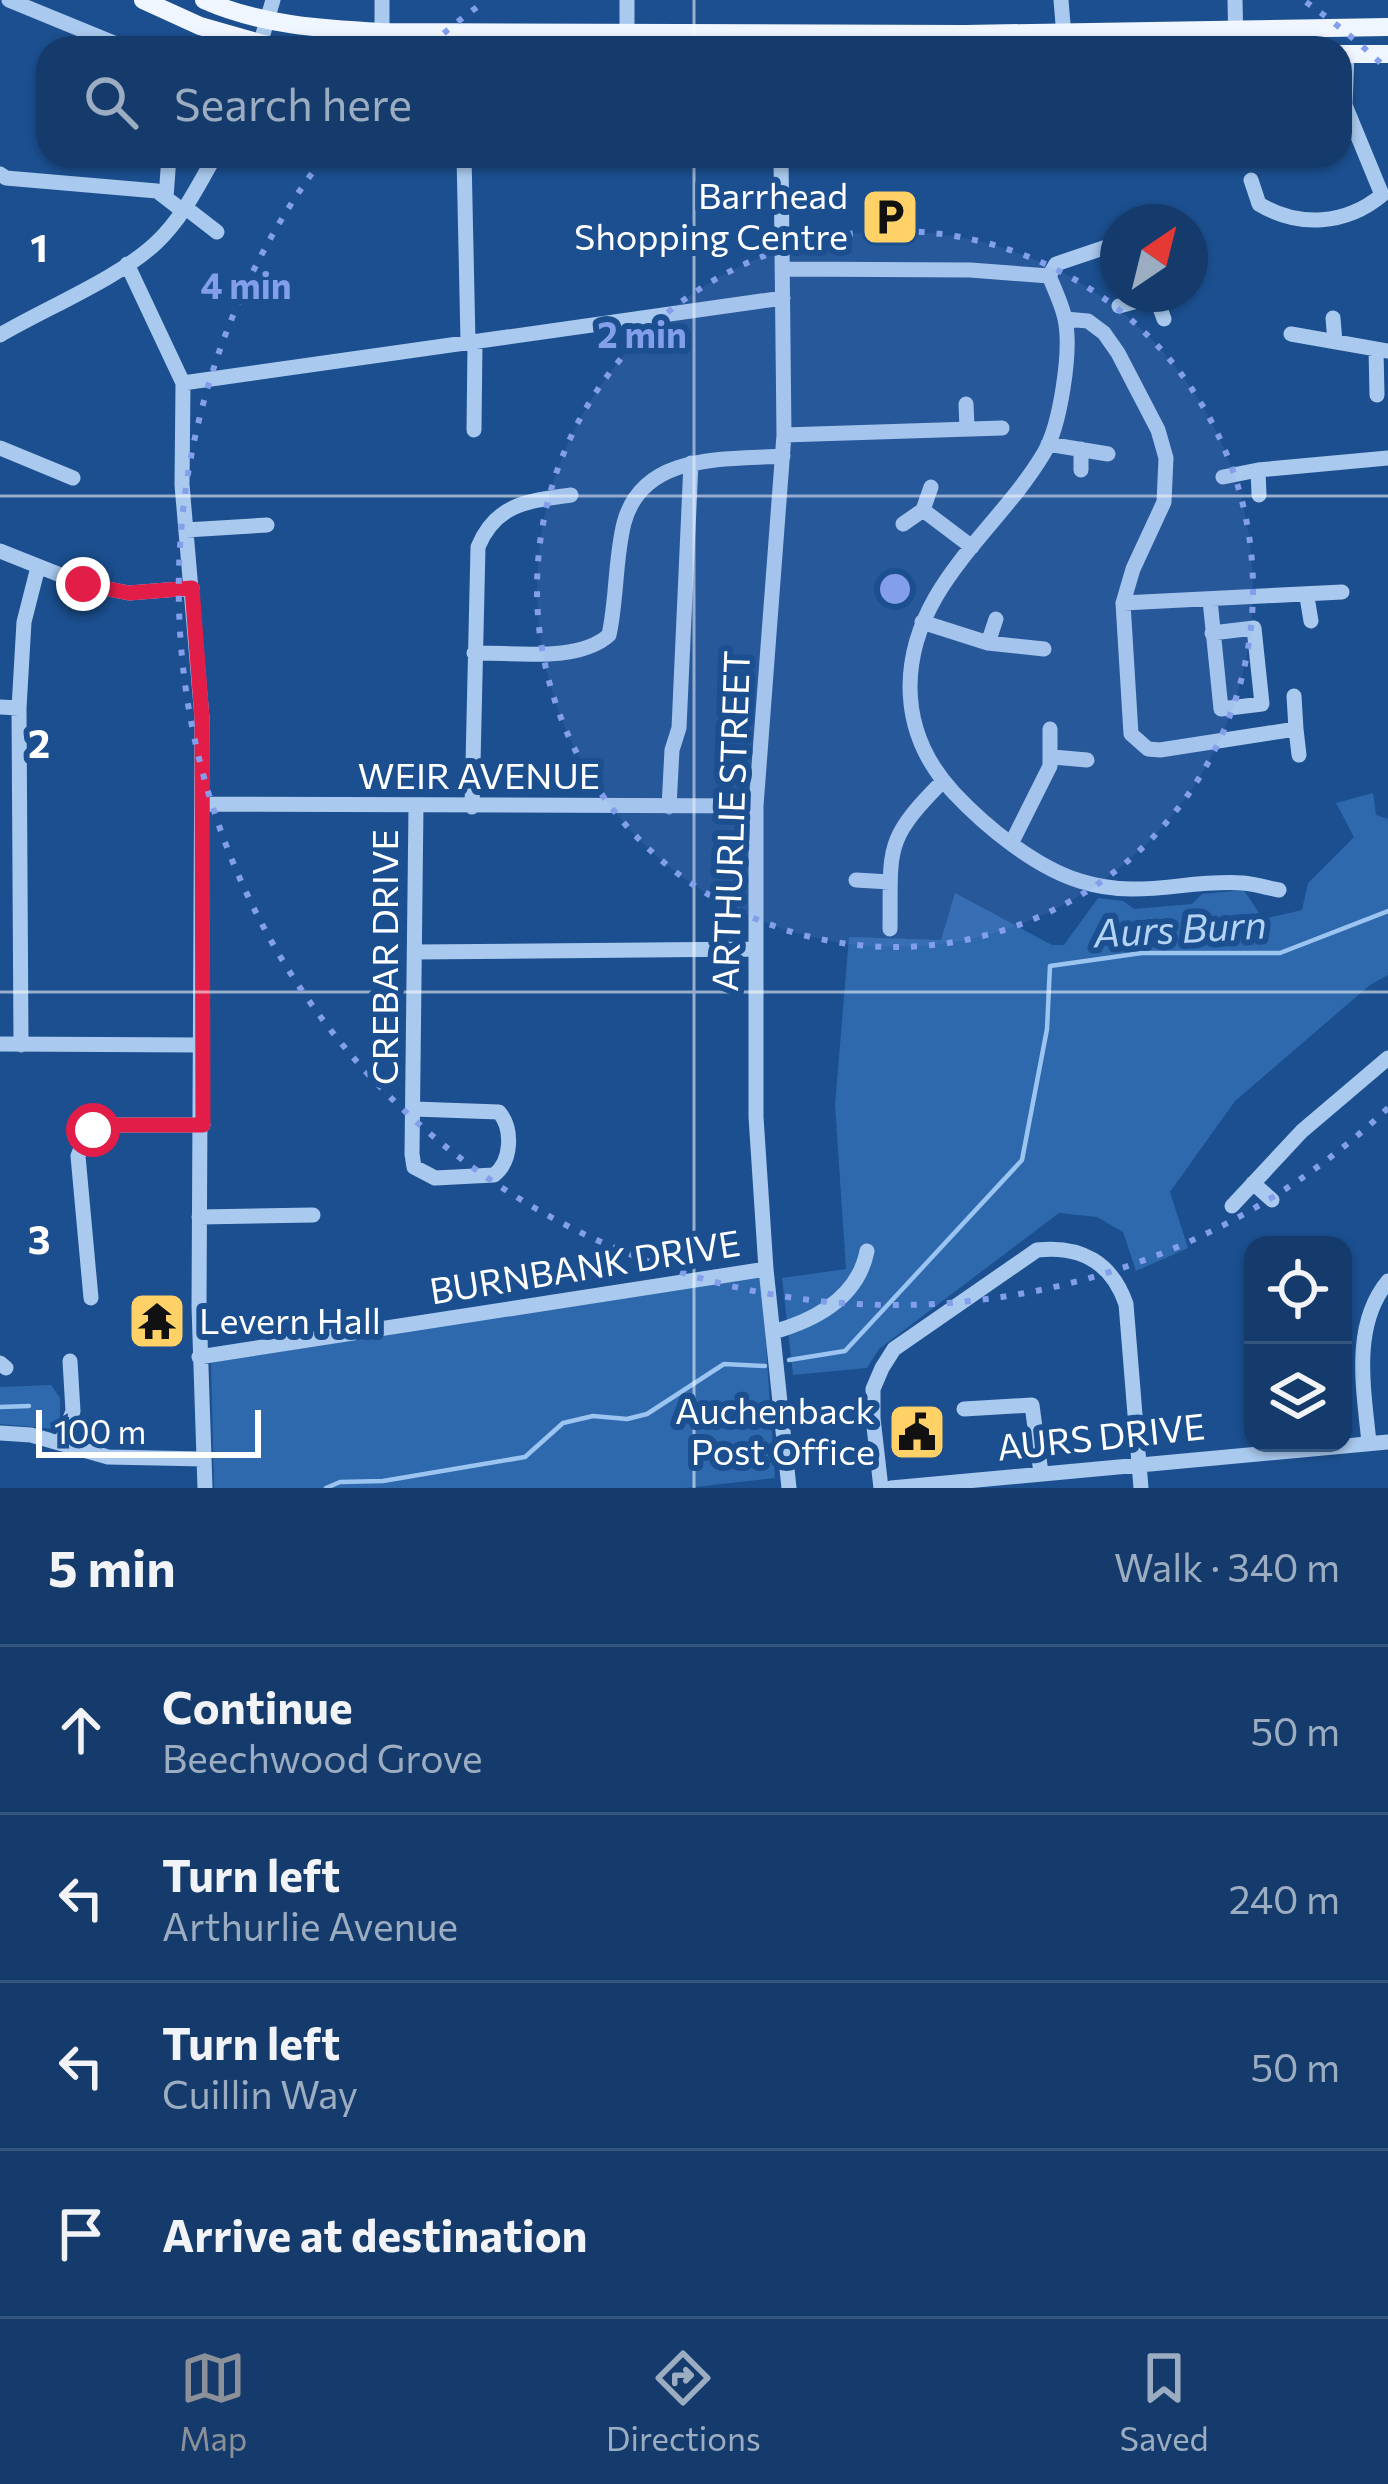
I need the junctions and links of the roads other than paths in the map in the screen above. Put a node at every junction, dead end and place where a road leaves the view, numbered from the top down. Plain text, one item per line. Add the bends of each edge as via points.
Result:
1 (11, 0) edge
2 (143, 0) edge
3 (204, 0) edge
4 (382, 0) edge
5 (627, 0) edge
6 (1061, 0) edge
7 (1235, 0) edge
8 (270, 10) edge
9 (1388, 27) edge
10 (382, 32) junction
11 (97, 36) edge
12 (231, 36) edge
13 (418, 36) edge
14 (627, 36) edge
15 (1064, 36) edge
16 (1236, 36) edge
17 (1274, 36) edge
18 (1352, 54) edge
19 (1388, 55) edge
20 (1352, 118) edge
21 (168, 168) edge
22 (208, 168) edge
23 (464, 168) edge
24 (781, 168) edge
25 (0, 174) edge
26 (1251, 180) dead end
27 (1385, 196) edge
28 (166, 198) junction
29 (184, 210) junction
30 (217, 232) dead end
31 (1100, 250) edge
32 (127, 264) junction
33 (782, 269) junction
34 (1048, 277) junction
35 (783, 298) junction
36 (1161, 312) edge
37 (1333, 318) dead end
38 (1065, 319) junction
39 (1163, 319) dead end
40 (0, 334) edge
41 (1291, 334) dead end
42 (1335, 342) junction
43 (471, 343) junction
44 (1382, 350) edge
45 (183, 383) junction
46 (1377, 394) dead end
47 (966, 404) dead end
48 (967, 428) junction
49 (1002, 428) dead end
50 (475, 430) dead end
51 (784, 435) junction
52 (1048, 444) junction
53 (0, 448) edge
54 (1081, 448) junction
55 (1108, 454) dead end
56 (783, 456) junction
57 (1388, 458) edge
58 (691, 463) junction
59 (1081, 470) dead end
60 (1258, 470) junction
61 (1223, 477) dead end
62 (73, 478) dead end
63 (931, 487) dead end
64 (571, 495) dead end
65 (1259, 495) dead end
66 (923, 510) junction
67 (903, 524) dead end
68 (267, 525) dead end
69 (186, 530) junction
70 (972, 547) junction
71 (0, 551) edge
72 (38, 567) junction
73 (192, 588) junction
74 (1342, 592) dead end
75 (1307, 597) junction
76 (1210, 600) junction
77 (1123, 603) junction
78 (996, 619) dead end
79 (1311, 621) dead end
80 (922, 622) junction
81 (1212, 633) junction
82 (988, 643) junction
83 (1044, 650) dead end
84 (474, 652) junction
85 (1294, 696) dead end
86 (0, 707) edge
87 (19, 708) junction
88 (1050, 729) dead end
89 (1296, 729) junction
90 (1299, 755) dead end
91 (1053, 757) junction
92 (1087, 760) dead end
93 (943, 781) junction
94 (202, 804) junction
95 (416, 806) junction
96 (756, 806) junction
97 (472, 807) junction
98 (669, 807) junction
99 (1012, 842) junction
100 (856, 880) dead end
101 (890, 883) junction
102 (1279, 890) dead end
103 (890, 929) dead end
104 (755, 949) junction
105 (415, 952) junction
106 (0, 1044) edge
107 (21, 1045) junction
108 (202, 1045) junction
109 (1388, 1058) edge
110 (414, 1109) junction
111 (203, 1125) junction
112 (1253, 1183) junction
113 (1272, 1200) dead end
114 (1232, 1206) dead end
115 (313, 1215) dead end
116 (199, 1217) junction
117 (867, 1251) dead end
118 (766, 1269) junction
119 (1388, 1281) edge
120 (91, 1298) dead end
121 (1352, 1324) edge
122 (1365, 1326) junction
123 (773, 1332) junction
124 (200, 1357) junction
125 (70, 1361) dead end
126 (964, 1409) dead end
127 (0, 1433) edge
128 (1388, 1442) edge
129 (62, 1443) junction
130 (1370, 1444) junction
131 (204, 1459) junction
132 (1139, 1464) junction
133 (1041, 1473) junction
134 (205, 1488) edge
135 (789, 1488) edge
136 (881, 1488) edge
137 (891, 1488) edge
138 (1141, 1488) edge

1 - 11 street
2 - 12 main road
3 - 8 main road
4 - 10 street
5 - 14 street
6 - 15 street
7 - 16 street
8 - 10 main road via 331,30
9 - 17 main road
10 - 13 main road
18 - 19 main road
20 - 27 street
21 - 28 street
22 - 29 street
23 - 43 street
24 - 33 street, ARTHURLIE STREET
25 - 28 street
26 - 27 street via 1259,204 1301,220 1347,216
28 - 29 street
29 - 30 street
29 - 32 street
31 - 34 street via 1056,264
32 - 40 street
32 - 45 street
33 - 34 street
33 - 35 street, ARTHURLIE STREET
34 - 38 street
35 - 43 street
35 - 51 street, ARTHURLIE STREET
36 - 39 street
37 - 42 street
38 - 52 street via 1059,408
38 - 77 street via 1088,321 1118,352 1166,458 1164,502
41 - 42 street
42 - 44 street
43 - 45 street
43 - 50 street
44 - 46 street
45 - 69 street
47 - 48 street
48 - 49 street
48 - 51 street
51 - 56 street, ARTHURLIE STREET
52 - 54 street
52 - 70 street
53 - 62 street
54 - 55 street
54 - 59 street
56 - 58 street
56 - 96 street, ARTHURLIE STREET
57 - 60 street
58 - 84 street via 659,474 625,521 615,608 597,646
58 - 98 street
60 - 61 street
60 - 65 street
63 - 66 street
64 - 84 street via 506,509 488,527 477,552
66 - 67 street
66 - 70 street
68 - 69 street
69 - 73 street
70 - 80 street
71 - 72 street
72 - 73 street via 129,593
72 - 87 street via 24,622
73 - 94 street
74 - 75 street
75 - 76 street
75 - 79 street
76 - 77 street
76 - 81 street
77 - 89 street via 1129,726 1137,742 1160,750
78 - 82 street
80 - 82 street
80 - 93 street via 910,703 928,761
81 - 81 street via 1221,709 1262,704 1254,628
82 - 83 street
84 - 97 street
85 - 89 street
86 - 87 street
87 - 107 street
88 - 91 street
89 - 90 street
91 - 92 street
91 - 99 street
93 - 99 street
93 - 101 street via 900,827
94 - 95 street, WEIR AVENUE
94 - 108 street
95 - 97 street, WEIR AVENUE
95 - 105 street, CREBAR DRIVE
96 - 98 street, WEIR AVENUE
96 - 104 street, ARTHURLIE STREET
97 - 98 street, WEIR AVENUE
99 - 102 street via 1103,888 1242,883
100 - 101 street
101 - 103 street
104 - 105 street
104 - 118 street, ARTHURLIE STREET
105 - 110 street, CREBAR DRIVE
106 - 107 street
107 - 108 street
108 - 111 street
109 - 112 street
110 - 110 street, CREBAR DRIVE via 413,1167 422,1174 494,1175 506,1164 508,1125 499,1112
111 - 116 street
111 - 120 street via 105,1125 83,1141
112 - 113 street
112 - 114 street
115 - 116 street
116 - 124 street
117 - 123 street via 847,1293
118 - 123 street, ARTHURLIE STREET
118 - 124 street, BURNBANK DRIVE
119 - 122 street
121 - 122 street
122 - 130 street
123 - 135 street, ARTHURLIE STREET
124 - 131 street
125 - 129 street via 73,1411
126 - 133 street via 1032,1405
127 - 129 street
128 - 130 street, AURS DRIVE
129 - 131 street via 108,1457
130 - 132 street, AURS DRIVE
131 - 134 street
132 - 133 street, AURS DRIVE
132 - 136 street via 1117,1279 1096,1260 1056,1248 1037,1250 895,1349 873,1389
132 - 138 street
133 - 137 street, AURS DRIVE

